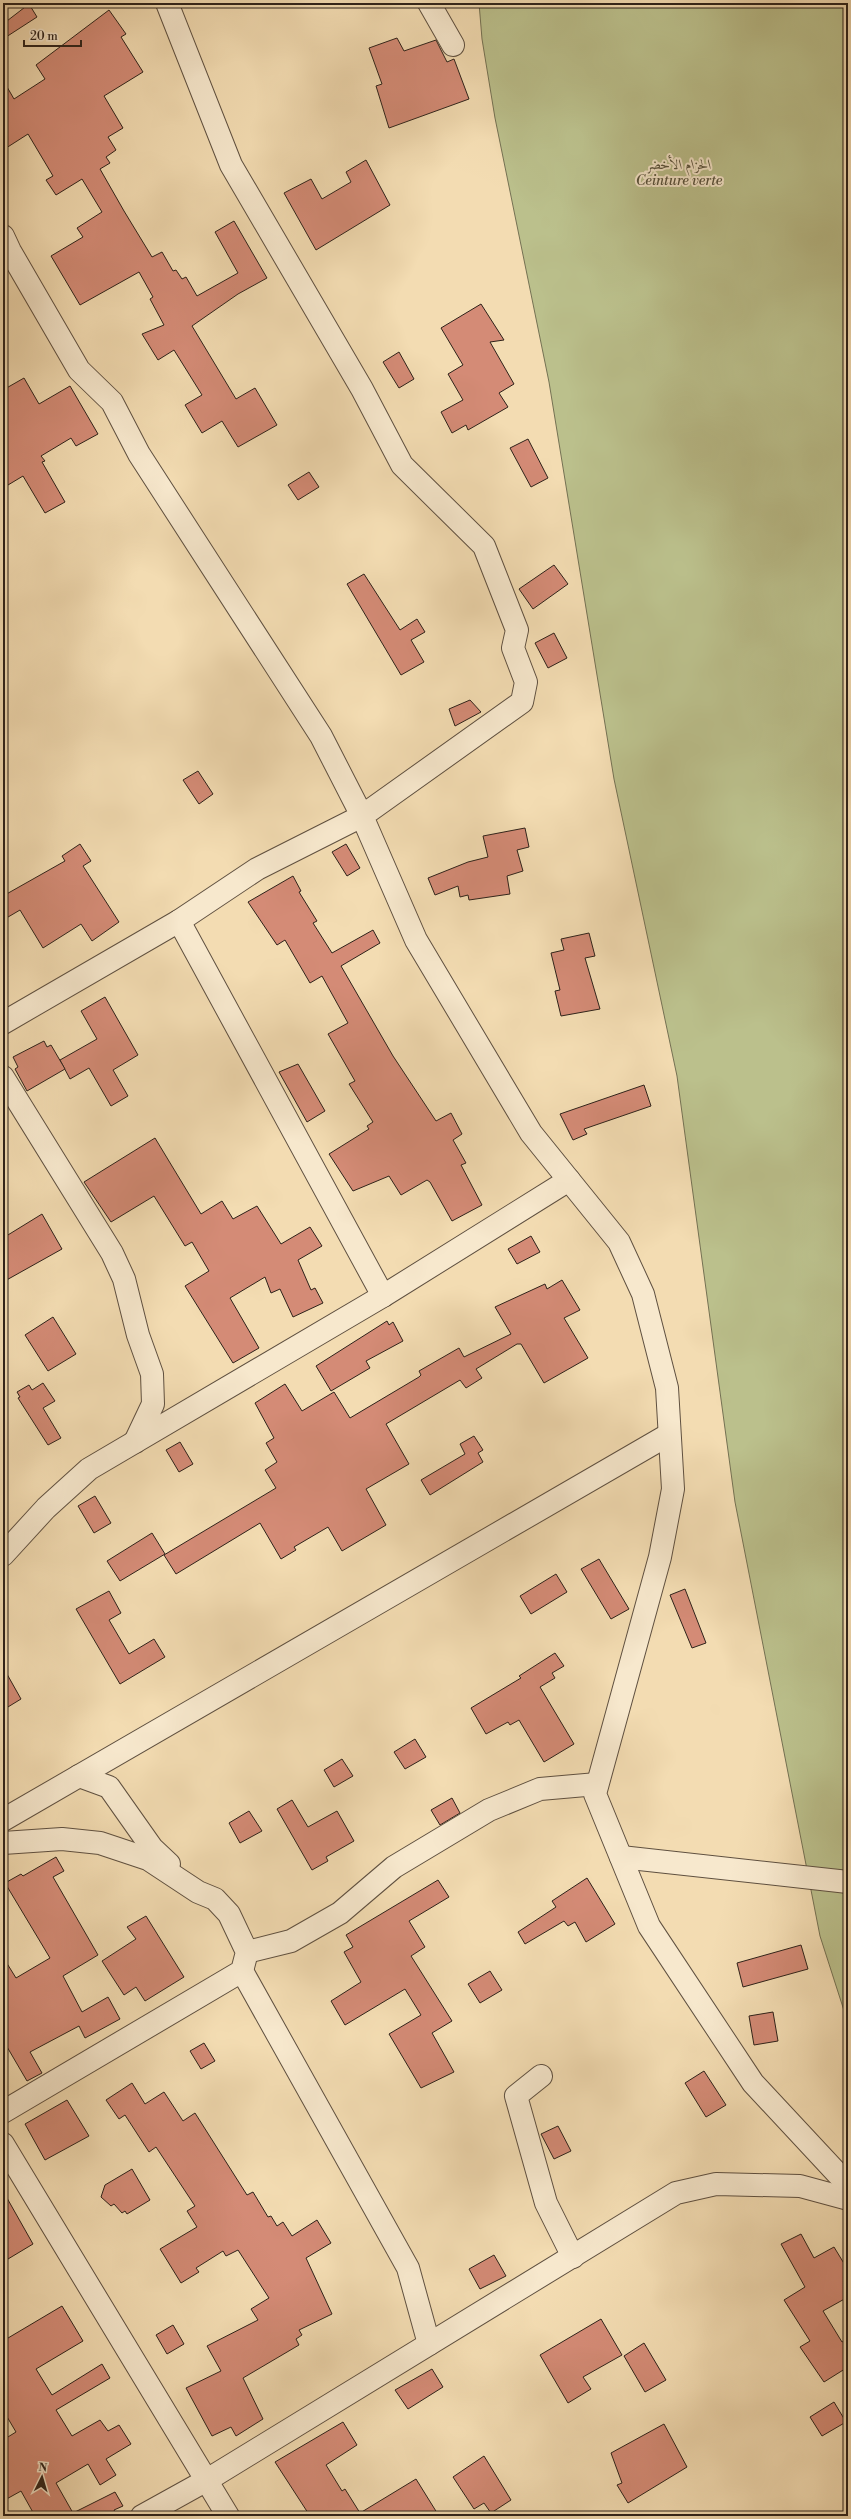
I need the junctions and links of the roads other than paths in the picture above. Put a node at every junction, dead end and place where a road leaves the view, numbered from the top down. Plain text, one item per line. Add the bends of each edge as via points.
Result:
1 (166, 3) edge
2 (428, 3) edge
3 (453, 45) dead end
4 (3, 236) edge
5 (362, 816) junction
6 (179, 921) junction
7 (3, 1023) edge
8 (3, 1077) edge
9 (569, 1180) junction
10 (383, 1296) junction
11 (668, 1435) junction
12 (135, 1442) junction
13 (3, 1555) edge
14 (79, 1776) junction
15 (597, 1784) junction
16 (3, 1820) edge
17 (3, 1843) edge
18 (621, 1858) junction
19 (848, 1882) edge
20 (198, 1892) junction
21 (245, 1962) junction
22 (541, 2076) dead end
23 (3, 2112) edge
24 (3, 2144) edge
25 (848, 2185) edge
26 (848, 2199) edge
27 (573, 2257) junction
28 (429, 2344) junction
29 (206, 2480) junction
30 (142, 2516) edge
31 (228, 2516) edge

1 - 5 street via 231,165 362,389 402,465 484,546 517,630 513,648 526,682 522,702
2 - 3 street
4 - 5 street via 79,370 112,402 139,454 321,736
5 - 6 street via 257,870
5 - 9 street via 416,940 530,1133
6 - 7 street
6 - 10 street
8 - 12 street via 112,1253 124,1279 138,1334 152,1374 153,1404
9 - 10 street
9 - 11 street via 619,1242 643,1294 667,1388
10 - 12 street
11 - 14 street
11 - 15 street via 673,1489 660,1557
12 - 13 street via 89,1469 46,1508
14 - 16 street
14 - 20 street via 109,1786 152,1848
15 - 18 street via 595,1794
15 - 21 street via 540,1789 489,1810 394,1867 340,1913 291,1941
17 - 20 street via 62,1839 100,1842 148,1859
18 - 19 street
18 - 25 street via 649,1926 753,2083
20 - 21 street via 215,1899 229,1914
21 - 23 street
21 - 28 street via 408,2268
22 - 27 street via 516,2096 546,2203
24 - 29 street
26 - 27 street via 800,2186 716,2184 676,2193
27 - 28 street
28 - 29 street
29 - 30 street
29 - 31 street

